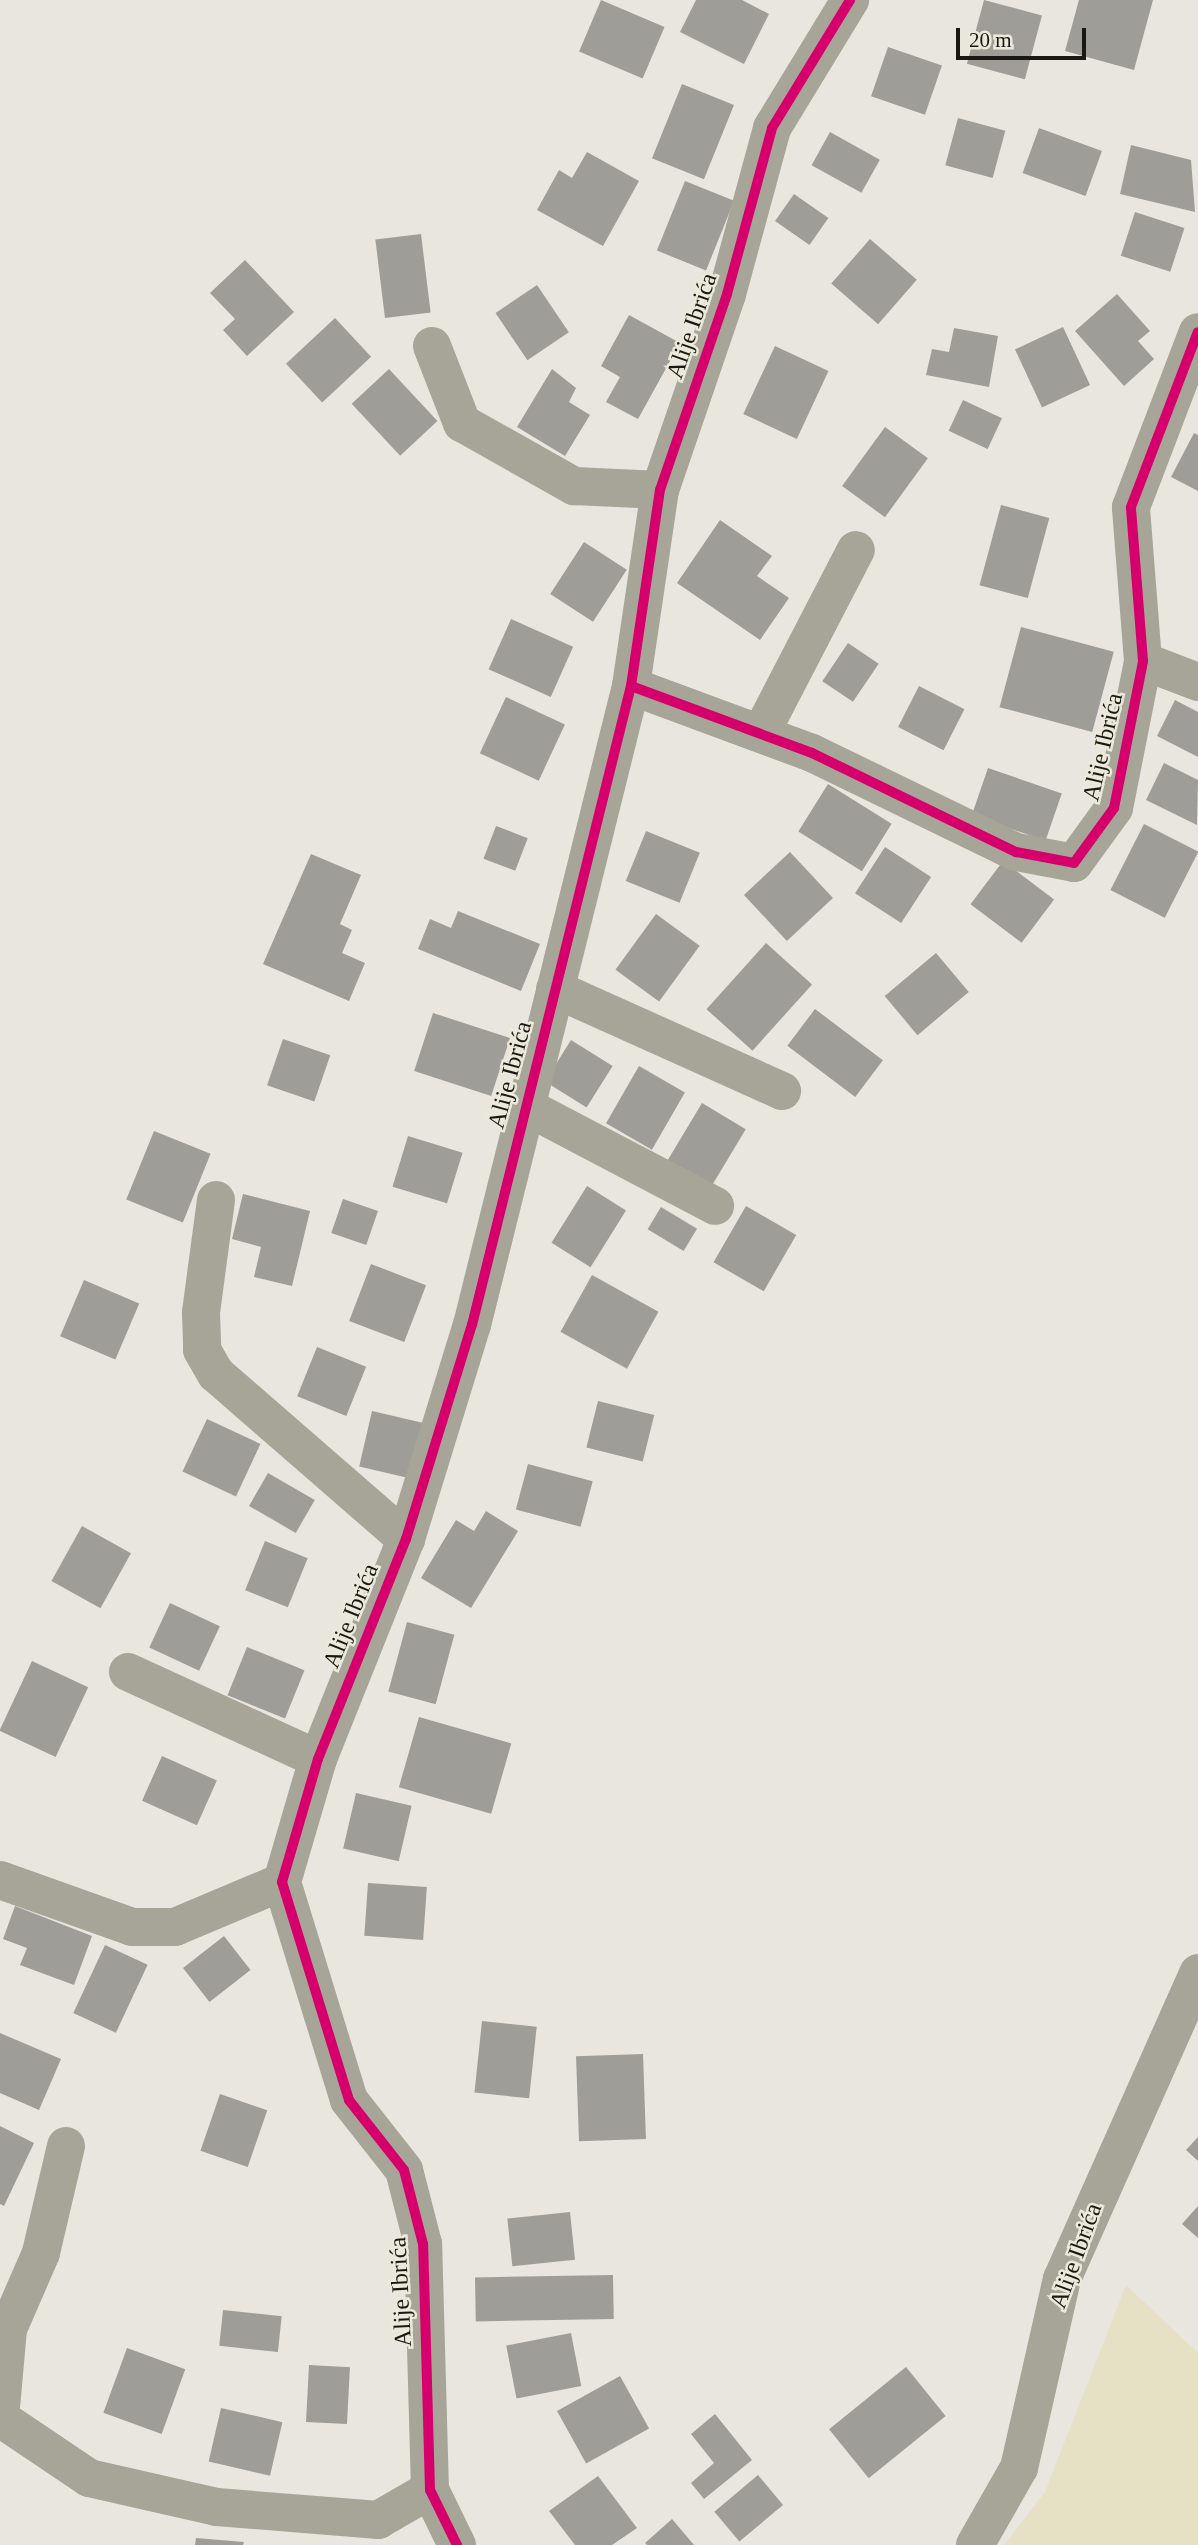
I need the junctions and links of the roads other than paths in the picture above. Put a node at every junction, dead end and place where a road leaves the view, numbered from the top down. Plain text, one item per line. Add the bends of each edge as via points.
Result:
1 (850, 0) edge
2 (1198, 332) edge
3 (432, 346) dead end
4 (660, 490) junction
5 (856, 550) dead end
6 (1143, 661) junction
7 (1198, 682) edge
8 (631, 686) junction
9 (761, 733) junction
10 (555, 989) junction
11 (782, 1091) dead end
12 (523, 1105) junction
13 (216, 1200) dead end
14 (715, 1206) dead end
15 (406, 1539) junction
16 (128, 1672) dead end
17 (318, 1759) junction
18 (0, 1880) edge
19 (282, 1882) junction
20 (1198, 1973) edge
21 (66, 2146) dead end
22 (430, 2490) junction
23 (457, 2545) edge
24 (975, 2545) edge

1 - 4 street, Alije Ibrića via 772,128 727,294
2 - 6 street, Alije Ibrića via 1130,507
3 - 4 street via 462,423 574,486
4 - 8 street, Alije Ibrića
5 - 9 street
6 - 7 street
6 - 9 street, Alije Ibrića via 1114,808 1074,863 1016,852
8 - 9 street, Alije Ibrića
8 - 10 street, Alije Ibrića via 575,928
10 - 11 street
10 - 12 street, Alije Ibrića
12 - 14 street, Alije Ibrića
12 - 15 street, Alije Ibrića via 472,1325
13 - 15 street via 201,1313 202,1350 216,1374
15 - 17 street, Alije Ibrića
16 - 17 street
17 - 19 street, Alije Ibrića
18 - 19 street via 132,1927 175,1927
19 - 22 street, Alije Ibrića via 349,2100 404,2170 423,2244
20 - 24 street, Alije Ibrića via 1062,2279 1019,2468
21 - 22 street via 41,2253 8,2329 0,2418 89,2478 218,2507 378,2520
22 - 23 street, Alije Ibrića

